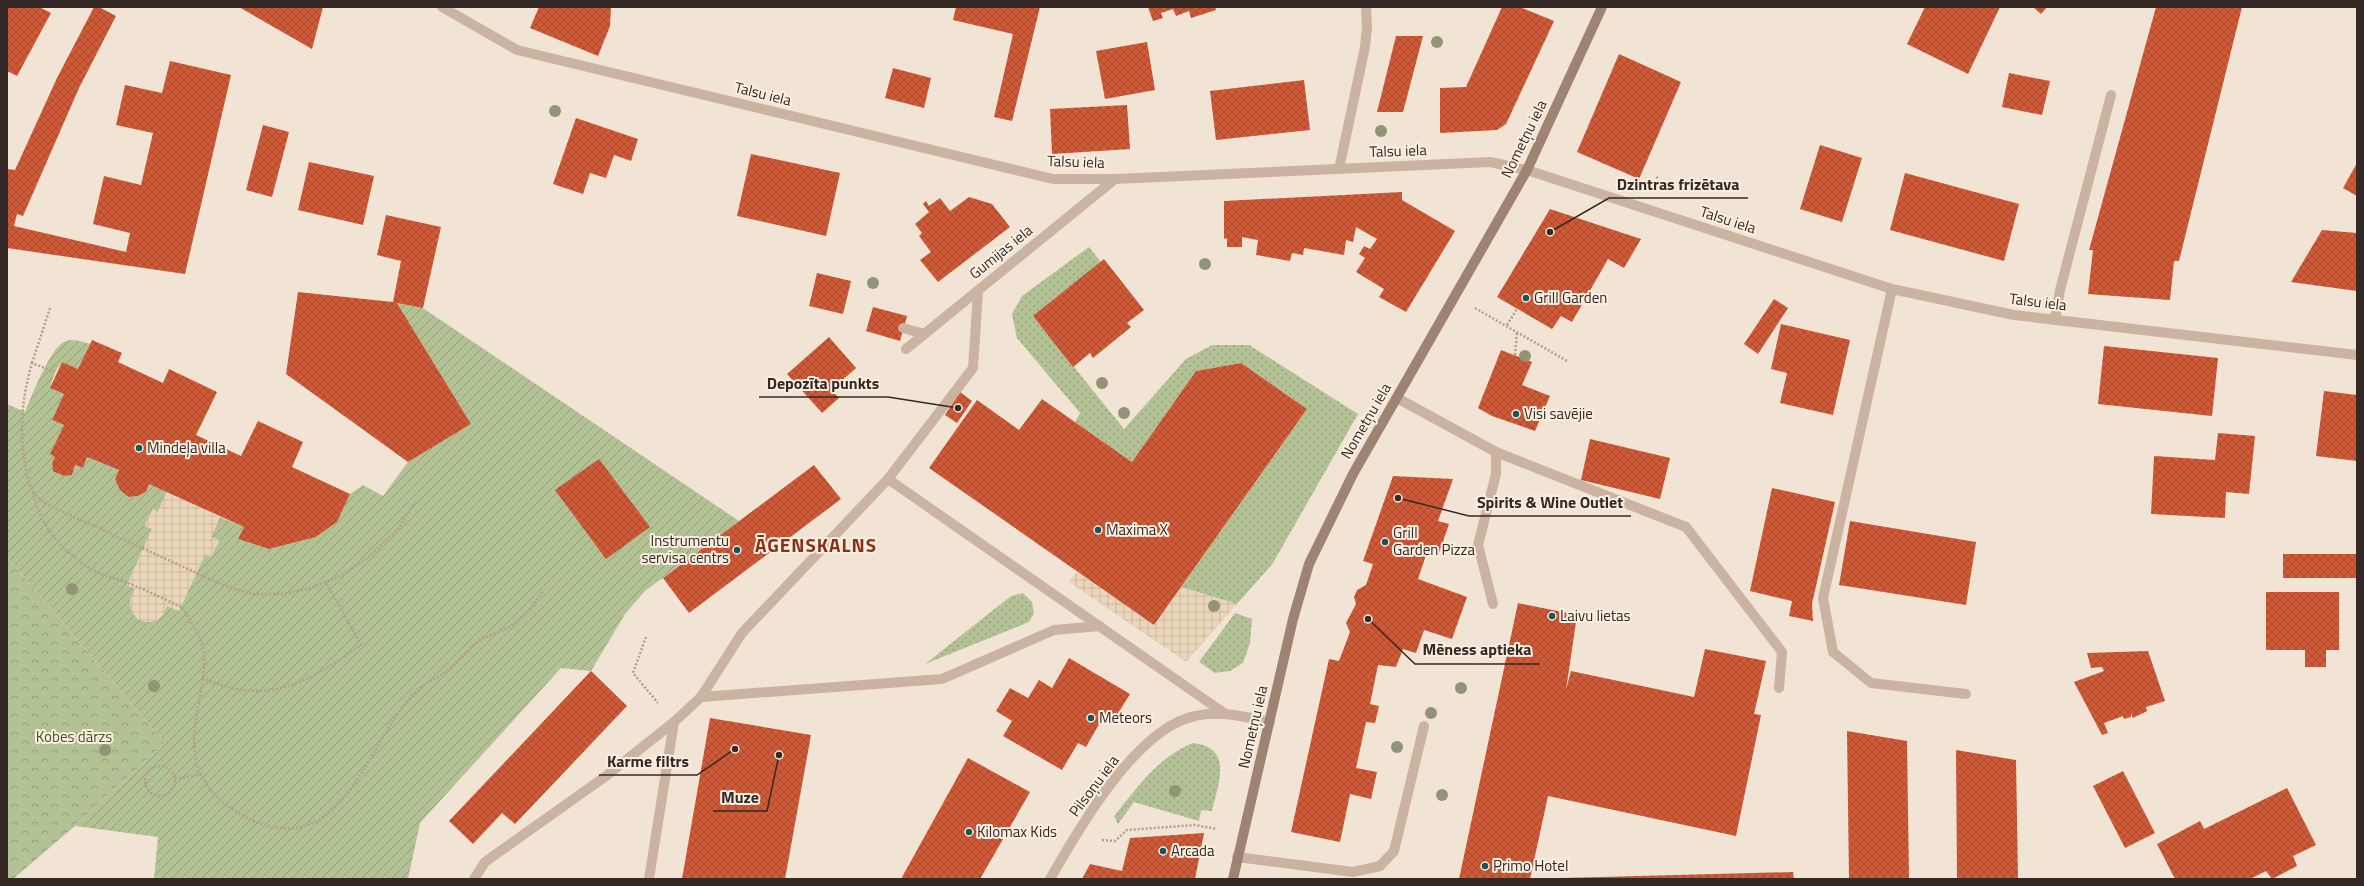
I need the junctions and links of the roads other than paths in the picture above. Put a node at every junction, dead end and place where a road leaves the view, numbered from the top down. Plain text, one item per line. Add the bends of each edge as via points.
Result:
1 (442, 7) edge
2 (1366, 7) edge
3 (1602, 7) edge
4 (2111, 95) dead end
5 (1339, 169) junction
6 (1527, 170) junction
7 (1114, 179) junction
8 (1892, 289) junction
9 (978, 290) junction
10 (2055, 320) junction
11 (903, 328) dead end
12 (925, 334) junction
13 (906, 349) dead end
14 (2357, 355) edge
15 (1397, 398) junction
16 (1496, 452) junction
17 (888, 479) junction
18 (1493, 604) dead end
19 (1100, 626) junction
20 (1779, 688) dead end
21 (1966, 694) dead end
22 (701, 697) junction
23 (1224, 713) junction
24 (674, 722) junction
25 (1270, 722) junction
26 (1424, 726) dead end
27 (1237, 857) junction
28 (474, 879) edge
29 (648, 879) edge
30 (1050, 879) edge
31 (1234, 879) edge

1 - 7 street, Talsu iela via 517,50 1053,179
2 - 5 street via 1365,47
3 - 6 street, Nometņu iela
4 - 10 street via 2060,290
5 - 6 street, Talsu iela via 1490,162
5 - 7 street, Talsu iela
6 - 8 street, Talsu iela
6 - 15 street, Nometņu iela
7 - 9 street, Gumijas iela
8 - 10 street, Talsu iela via 1954,304
8 - 21 street via 1823,598 1833,652 1870,683
9 - 12 street, Gumijas iela
9 - 17 street via 973,368
10 - 14 street, Talsu iela
11 - 12 street
12 - 13 street, Gumijas iela
15 - 16 street
15 - 25 street, Nometņu iela via 1353,474 1309,564 1293,619
16 - 18 street via 1496,474 1478,545
16 - 20 street via 1686,527 1782,652
17 - 19 street
17 - 22 street via 742,633
19 - 22 street via 1054,630 942,679
19 - 23 street
22 - 24 street
23 - 25 street, Pilsoņu iela
23 - 30 street, Pilsoņu iela via 1195,716 1177,722 1155,736 1111,783 1073,839
24 - 28 street via 606,776 485,862
24 - 29 street
25 - 27 street, Nometņu iela
26 - 27 street via 1394,851 1380,866 1353,872
27 - 31 street, Nometņu iela

